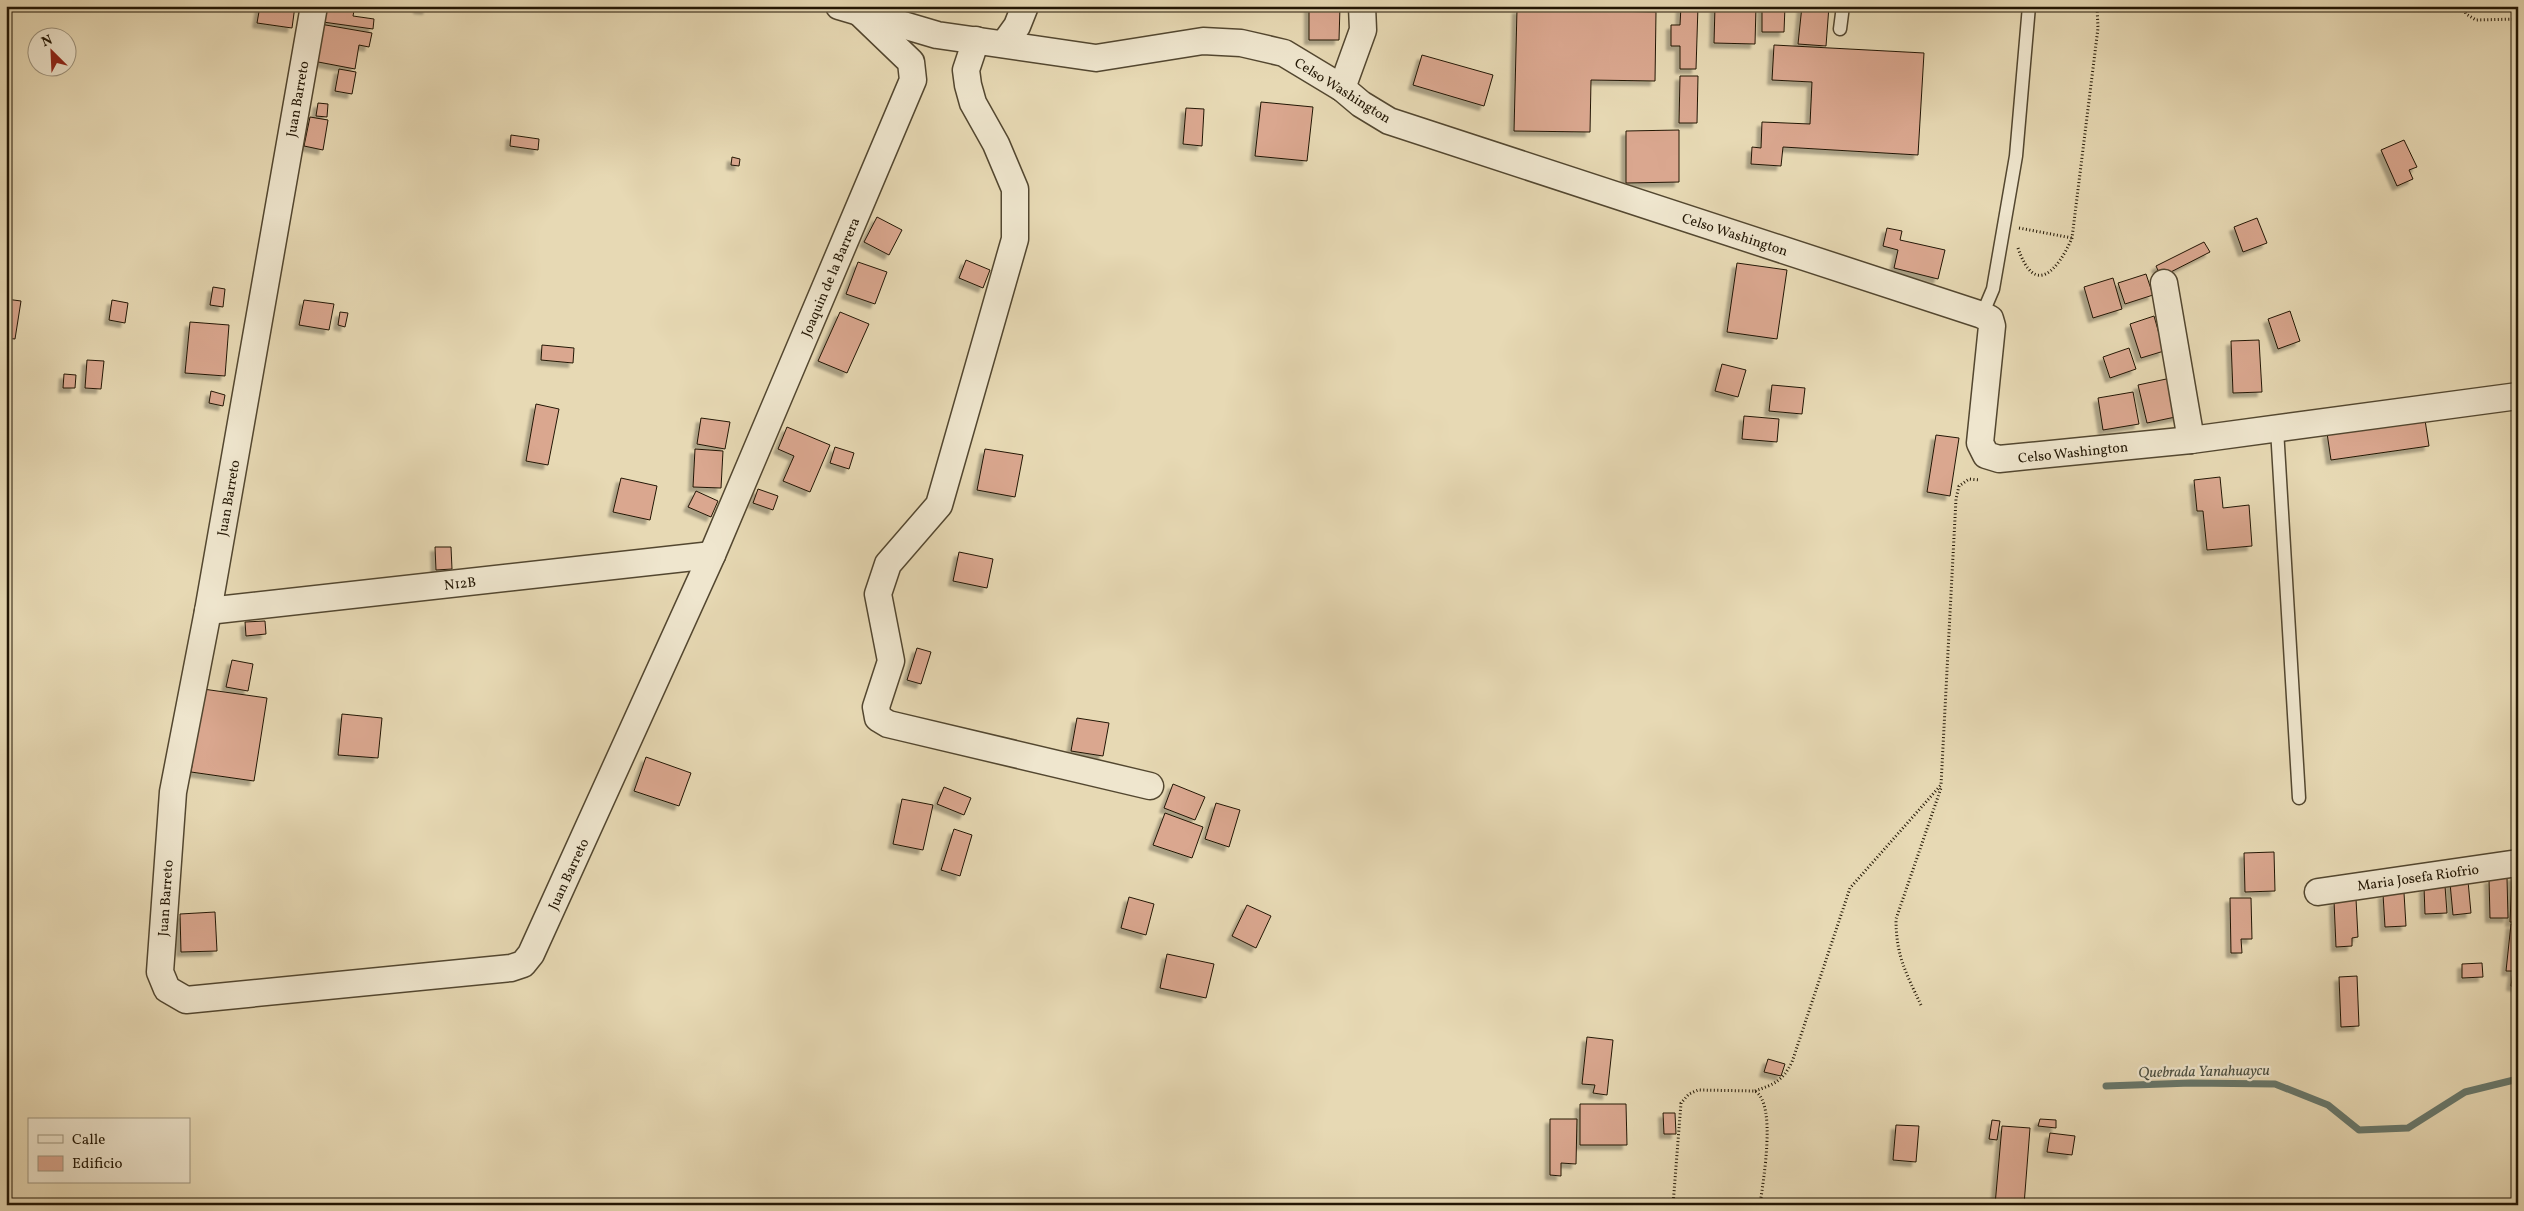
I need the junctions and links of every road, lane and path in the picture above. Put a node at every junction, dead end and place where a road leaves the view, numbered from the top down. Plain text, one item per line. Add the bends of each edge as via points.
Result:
1 (314, 6) edge
2 (1026, 6) edge
3 (1362, 6) edge
4 (1843, 6) edge
5 (2029, 6) edge
6 (2097, 6) edge
7 (2463, 6) edge
8 (849, 10) edge
9 (2518, 19) edge
10 (1840, 29) dead end
11 (976, 40) junction
12 (1004, 44) junction
13 (1342, 88) junction
14 (2020, 218) dead end
15 (2019, 228) junction
16 (2018, 236) dead end
17 (2072, 238) junction
18 (2017, 244) dead end
19 (2164, 284) dead end
20 (1982, 315) junction
21 (2518, 396) edge
22 (2277, 428) junction
23 (2191, 440) junction
24 (1988, 481) dead end
25 (712, 555) junction
26 (208, 610) junction
27 (1941, 785) junction
28 (1150, 786) dead end
29 (2300, 798) dead end
30 (2518, 863) edge
31 (2318, 892) dead end
32 (1921, 1005) dead end
33 (1755, 1091) junction
34 (1673, 1205) edge
35 (1760, 1205) edge

1 - 26 street, Juan Barreto
2 - 12 street
3 - 13 street via 1363,30
4 - 10 lane
5 - 20 lane via 2016,156 1993,289
6 - 17 path via 2098,28
7 - 9 path via 2466,14 2476,20
8 - 11 street, Celso Washington via 937,35
8 - 25 street, Joaquin de la Barrera via 911,62 913,80
11 - 12 street, Celso Washington
11 - 28 street via 966,70 968,85 973,103 996,144 1015,189 1015,238 939,505 888,564 878,594 891,661 876,707 878,718 888,724
12 - 13 street, Celso Washington via 1096,58 1203,41 1241,42 1284,53
13 - 20 street, Celso Washington via 1389,121
14 - 15 path
15 - 16 path
15 - 17 path
17 - 18 path via 2057,266 2042,276 2029,270
19 - 23 street
20 - 23 street, Celso Washington via 1990,319 1992,326 1980,443 1986,455 1999,459
21 - 22 street, Celso Washington
22 - 23 street, Celso Washington
22 - 29 lane
24 - 27 path via 1969,479 1959,486 1956,499
25 - 26 street, N12B
25 - 26 street, Juan Barreto via 531,954 523,964 511,968 186,1000 167,989 160,972 172,792
27 - 32 path via 1896,919 1900,961
27 - 33 path via 1850,888 1792,1062 1785,1076
30 - 31 street, Maria Josefa Riofrio
33 - 34 path via 1698,1090 1681,1103
33 - 35 path via 1764,1103 1767,1134

